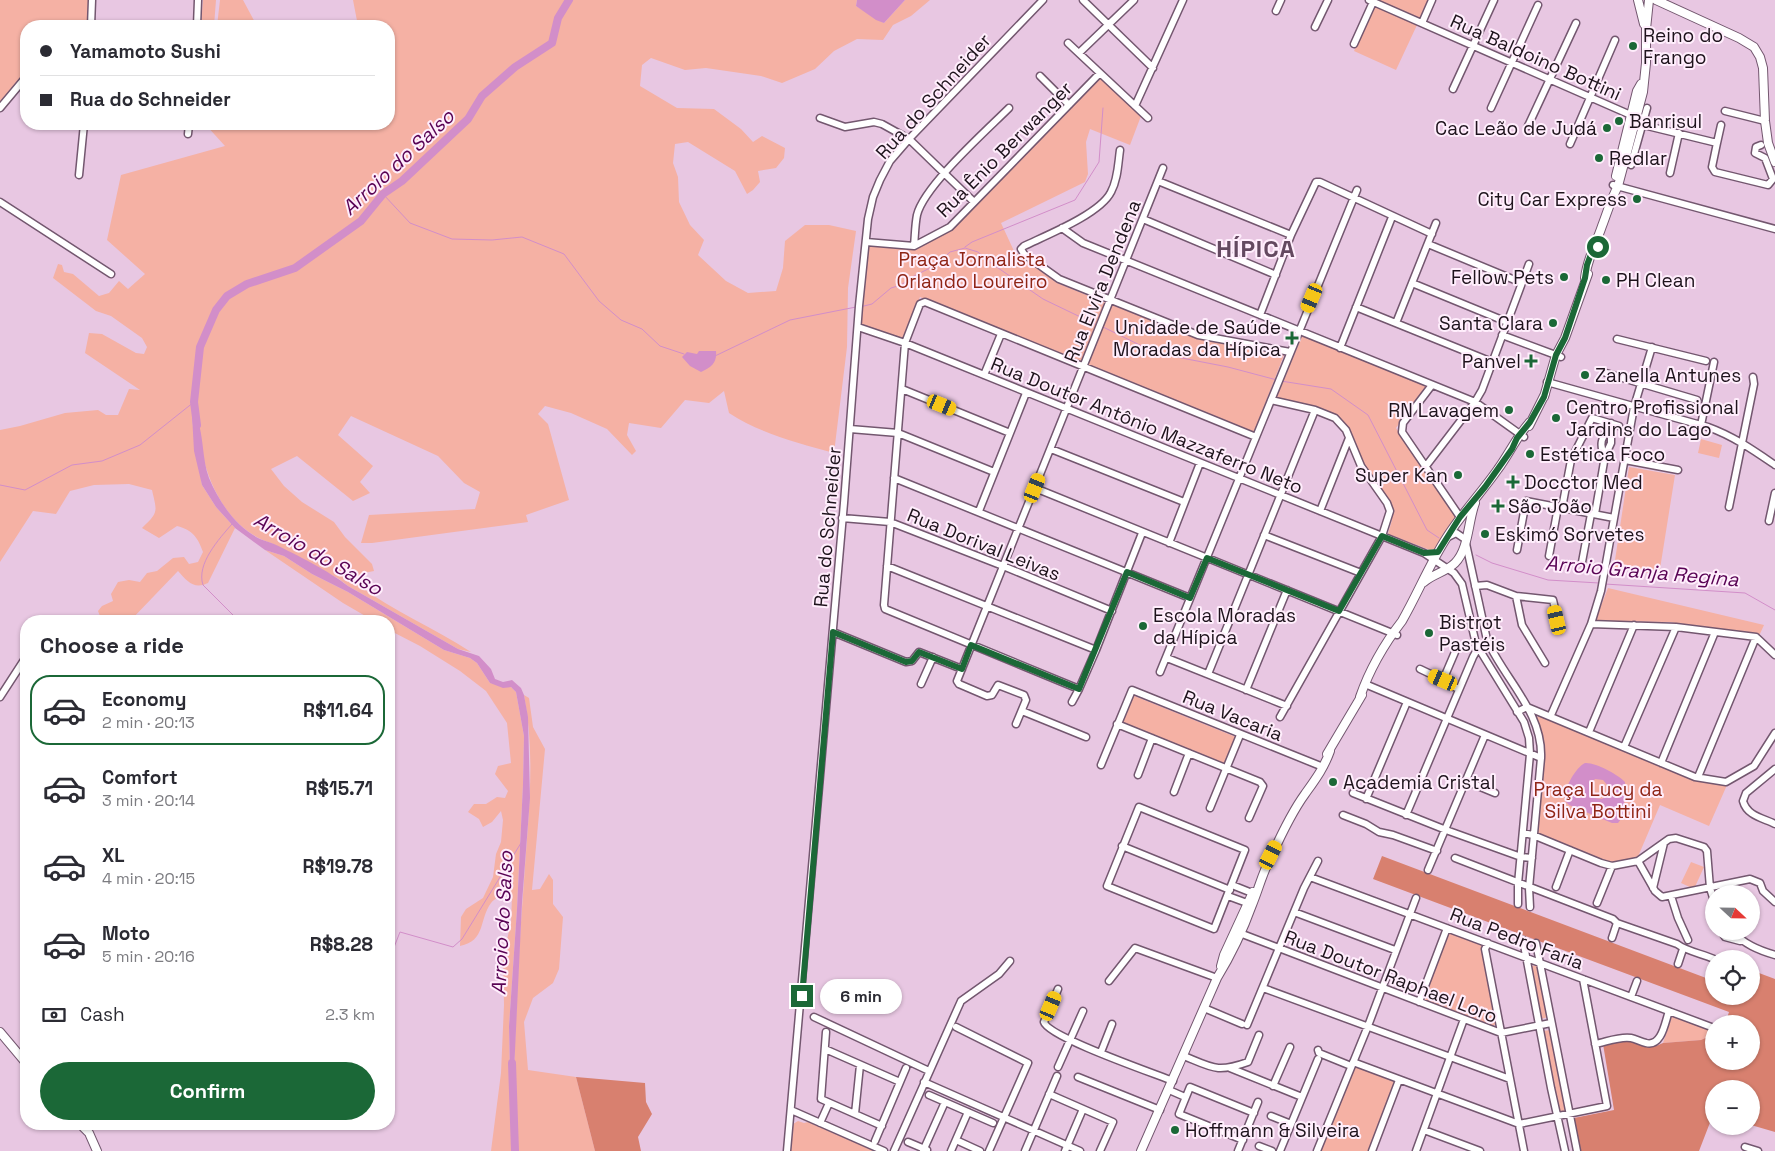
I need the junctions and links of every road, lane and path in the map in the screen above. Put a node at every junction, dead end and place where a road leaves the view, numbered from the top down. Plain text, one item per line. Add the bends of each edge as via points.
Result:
1 (92, 0) edge
2 (198, 0) edge
3 (1043, 0) edge
4 (1083, 0) edge
5 (1134, 0) edge
6 (1183, 0) edge
7 (1281, 0) edge
8 (1328, 0) edge
9 (1432, 0) edge
10 (1494, 0) edge
11 (1371, 1) edge
12 (1638, 1) edge
13 (1654, 2) edge
14 (1538, 5) dead end
15 (1276, 11) dead end
16 (91, 20) edge
17 (197, 20) edge
18 (1422, 23) junction
19 (1576, 23) dead end
20 (1108, 25) junction
21 (1315, 27) dead end
22 (1646, 28) junction
23 (1615, 40) dead end
24 (1068, 43) dead end
25 (1354, 44) dead end
26 (1472, 46) junction
27 (1079, 53) junction
28 (1511, 63) junction
29 (1152, 68) junction
30 (1100, 73) junction
31 (1040, 76) dead end
32 (1549, 80) junction
33 (20, 85) edge
34 (1453, 89) dead end
35 (1589, 98) junction
36 (1069, 105) junction
37 (1136, 106) junction
38 (0, 108) edge
39 (1009, 108) dead end
40 (1491, 108) dead end
41 (1647, 108) dead end
42 (1725, 111) dead end
43 (820, 118) dead end
44 (1148, 118) dead end
45 (1636, 120) junction
46 (1765, 120) junction
47 (1721, 125) dead end
48 (1528, 126) dead end
49 (83, 130) edge
50 (188, 130) edge
51 (1679, 133) junction
52 (188, 134) dead end
53 (909, 139) junction
54 (1717, 143) junction
55 (1570, 144) dead end
56 (1761, 144) dead end
57 (1120, 150) dead end
58 (1775, 162) edge
59 (1631, 165) dead end
60 (1164, 168) dead end
61 (1670, 173) dead end
62 (944, 174) junction
63 (79, 175) dead end
64 (1158, 181) junction
65 (1616, 186) junction
66 (1357, 190) dead end
67 (1354, 198) junction
68 (0, 202) edge
69 (974, 202) junction
70 (1392, 216) junction
71 (1143, 219) junction
72 (1436, 223) dead end
73 (1062, 228) junction
74 (1775, 229) edge
75 (1432, 234) junction
76 (1291, 235) junction
77 (866, 242) junction
78 (1428, 244) junction
79 (914, 246) junction
80 (1127, 260) junction
81 (1529, 264) dead end
82 (112, 274) dead end
83 (1276, 275) junction
84 (1412, 283) junction
85 (1522, 283) junction
86 (1110, 301) junction
87 (1356, 307) junction
88 (1260, 315) junction
89 (1507, 322) junction
90 (1396, 323) junction
91 (858, 327) junction
92 (1298, 331) junction
93 (1001, 334) junction
94 (1502, 335) junction
95 (1617, 339) dead end
96 (905, 343) junction
97 (1652, 347) junction
98 (1340, 348) junction
99 (1290, 352) junction
100 (1558, 356) junction
101 (1706, 361) dead end
102 (1492, 362) junction
103 (1714, 362) dead end
104 (1083, 367) junction
105 (1606, 373) dead end
106 (984, 376) junction
107 (1753, 377) dead end
108 (1550, 383) junction
109 (1641, 383) junction
110 (1432, 385) junction
111 (902, 389) junction
112 (1026, 393) junction
113 (1271, 400) junction
114 (1697, 400) dead end
115 (1475, 402) junction
116 (1634, 407) junction
117 (1066, 409) junction
118 (1315, 410) junction
119 (1701, 425) junction
120 (1610, 426) junction
121 (1619, 426) dead end
122 (850, 429) junction
123 (898, 433) junction
124 (1010, 433) junction
125 (1522, 435) junction
126 (1256, 437) junction
127 (1349, 438) junction
128 (1741, 442) junction
129 (1050, 448) junction
130 (1605, 456) junction
131 (1625, 460) junction
132 (1200, 463) junction
133 (1775, 465) edge
134 (1426, 466) junction
135 (1678, 470) dead end
136 (994, 472) junction
137 (894, 478) junction
138 (1239, 479) junction
139 (1035, 488) junction
140 (1775, 492) edge
141 (1281, 495) junction
142 (1478, 496) junction
143 (1184, 502) junction
144 (1729, 507) dead end
145 (1560, 508) junction
146 (1320, 510) junction
147 (979, 511) junction
148 (1593, 514) junction
149 (1460, 517) junction
150 (842, 518) junction
151 (1614, 518) junction
152 (1769, 521) dead end
153 (890, 522) junction
154 (1018, 527) junction
155 (1142, 532) junction
156 (1264, 535) junction
157 (1382, 536) junction
158 (1447, 538) junction
159 (1466, 541) junction
160 (1169, 543) junction
161 (1517, 550) dead end
162 (1549, 556) dead end
163 (1207, 558) junction
164 (1434, 559) junction
165 (1582, 562) dead end
166 (887, 566) junction
167 (1003, 566) junction
168 (1448, 569) junction
169 (1127, 572) junction
170 (1360, 573) junction
171 (1248, 574) junction
172 (1435, 575) junction
173 (1459, 579) junction
174 (1423, 584) junction
175 (1474, 586) junction
176 (1287, 590) junction
177 (1476, 594) junction
178 (1516, 596) junction
179 (1190, 598) junction
180 (1466, 598) junction
181 (987, 606) junction
182 (1112, 611) junction
183 (1339, 611) junction
184 (1591, 624) junction
185 (1634, 625) junction
186 (1676, 626) junction
187 (1560, 630) dead end
188 (833, 632) junction
189 (1715, 632) junction
190 (1395, 634) junction
191 (1756, 637) junction
192 (1488, 643) junction
193 (971, 645) junction
194 (1478, 648) junction
195 (1096, 650) junction
196 (1455, 652) dead end
197 (1775, 655) edge
198 (932, 657) junction
199 (1167, 658) junction
200 (1545, 663) dead end
201 (20, 666) edge
202 (962, 669) junction
203 (1420, 669) dead end
204 (1160, 672) dead end
205 (1208, 674) junction
206 (1443, 680) junction
207 (921, 684) dead end
208 (1367, 685) junction
209 (1079, 689) junction
210 (1459, 689) junction
211 (1246, 690) junction
212 (0, 697) edge
213 (1072, 702) dead end
214 (1407, 702) junction
215 (1287, 706) junction
216 (1527, 707) junction
217 (1022, 711) junction
218 (1517, 712) junction
219 (1551, 716) junction
220 (1280, 717) dead end
221 (1446, 718) junction
222 (1016, 724) dead end
223 (1117, 724) junction
224 (1588, 732) junction
225 (1775, 733) edge
226 (1240, 734) junction
227 (1485, 735) junction
228 (1086, 737) dead end
229 (1152, 738) junction
230 (1624, 747) junction
231 (1189, 753) junction
232 (1530, 754) junction
233 (1541, 758) junction
234 (1661, 763) junction
235 (1101, 765) dead end
236 (1321, 767) junction
237 (1226, 768) junction
238 (1775, 769) edge
239 (1138, 775) dead end
240 (1698, 777) junction
241 (1466, 781) junction
242 (1174, 792) dead end
243 (1353, 793) dead end
244 (1495, 793) dead end
245 (1366, 799) junction
246 (1210, 808) dead end
247 (1343, 815) dead end
248 (1406, 815) junction
249 (1249, 818) dead end
250 (1773, 821) edge
251 (1446, 830) junction
252 (1523, 833) junction
253 (1533, 835) junction
254 (1664, 843) junction
255 (1122, 846) junction
256 (1570, 850) junction
257 (1437, 851) junction
258 (1521, 857) junction
259 (1455, 858) dead end
260 (1532, 858) junction
261 (1318, 861) dead end
262 (1638, 861) junction
263 (1612, 866) junction
264 (1428, 870) dead end
265 (1310, 877) junction
266 (1756, 881) junction
267 (1260, 882) junction
268 (1518, 884) junction
269 (1710, 885) edge
270 (1723, 885) edge
271 (1556, 887) dead end
272 (1529, 888) junction
273 (1653, 888) junction
274 (1705, 889) edge
275 (1230, 890) junction
276 (1252, 893) junction
277 (1671, 896) junction
278 (1416, 898) dead end
279 (1775, 902) edge
280 (1247, 903) junction
281 (1518, 904) dead end
282 (1597, 904) dead end
283 (1775, 906) edge
284 (1530, 907) dead end
285 (1294, 912) junction
286 (1410, 914) junction
287 (1617, 923) junction
288 (1447, 928) junction
289 (1237, 933) junction
290 (1612, 938) dead end
291 (1523, 940) dead end
292 (1688, 940) dead end
293 (1737, 940) edge
294 (1741, 941) joint
295 (1488, 943) junction
296 (1536, 943) dead end
297 (1683, 949) junction
298 (1279, 950) junction
299 (1395, 950) junction
300 (1775, 954) edge
301 (1705, 956) edge
302 (1526, 958) junction
303 (1010, 961) dead end
304 (1540, 962) junction
305 (1678, 964) dead end
306 (1217, 978) junction
307 (1583, 979) junction
308 (1109, 981) dead end
309 (1637, 981) dead end
310 (1263, 988) junction
311 (1382, 988) junction
312 (1058, 989) dead end
313 (1631, 997) junction
314 (1418, 1002) junction
315 (1204, 1008) junction
316 (1083, 1011) dead end
317 (1670, 1011) junction
318 (814, 1018) dead end
319 (1464, 1019) junction
320 (1551, 1023) junction
321 (1112, 1024) dead end
322 (1540, 1025) junction
323 (1705, 1025) edge
324 (1368, 1026) junction
325 (956, 1027) dead end
326 (0, 1032) edge
327 (826, 1032) dead end
328 (1501, 1033) junction
329 (1259, 1035) dead end
330 (1070, 1040) junction
331 (1595, 1044) junction
332 (1290, 1047) dead end
333 (825, 1049) junction
334 (1318, 1050) dead end
335 (1101, 1052) junction
336 (20, 1056) edge
337 (1184, 1056) junction
338 (1450, 1057) junction
339 (1318, 1059) dead end
340 (1352, 1064) junction
341 (860, 1065) junction
342 (1058, 1067) dead end
343 (906, 1068) dead end
344 (1230, 1068) junction
345 (929, 1071) junction
346 (1057, 1076) dead end
347 (1078, 1077) dead end
348 (1510, 1079) junction
349 (1399, 1080) junction
350 (897, 1081) junction
351 (1173, 1081) junction
352 (924, 1082) junction
353 (1274, 1086) junction
354 (1169, 1090) junction
355 (1049, 1094) junction
356 (1438, 1094) junction
357 (929, 1095) dead end
358 (1185, 1097) junction
359 (1302, 1097) junction
360 (945, 1102) junction
361 (1258, 1102) dead end
362 (829, 1103) junction
363 (1084, 1109) junction
364 (791, 1110) junction
365 (1160, 1110) junction
366 (968, 1112) junction
367 (1254, 1113) junction
368 (855, 1114) junction
369 (1570, 1114) junction
370 (1271, 1116) dead end
371 (1004, 1117) junction
372 (1558, 1117) junction
373 (820, 1123) junction
374 (993, 1123) dead end
375 (1291, 1124) junction
376 (1519, 1124) junction
377 (882, 1126) junction
378 (86, 1130) edge
379 (1424, 1130) junction
380 (1034, 1131) junction
381 (956, 1140) junction
382 (1243, 1140) junction
383 (875, 1141) dead end
384 (908, 1142) dead end
385 (1259, 1146) dead end
386 (1744, 1147) edge
387 (1067, 1148) edge
388 (925, 1150) edge
389 (97, 1151) edge
390 (787, 1151) edge
391 (884, 1151) edge
392 (894, 1151) edge
393 (951, 1151) edge
394 (980, 1151) edge
395 (989, 1151) edge
396 (1025, 1151) edge
397 (1080, 1151) edge
398 (1100, 1151) edge
399 (1142, 1151) edge
400 (1238, 1151) edge
401 (1272, 1151) edge
402 (1280, 1151) edge
403 (1317, 1151) edge
404 (1372, 1151) edge
405 (1416, 1151) edge
406 (1480, 1151) edge
407 (1524, 1151) edge
408 (1565, 1151) edge
409 (1577, 1151) edge
410 (1758, 1151) edge

1 - 16 street
2 - 17 street
3 - 53 street, Rua do Schneider
4 - 20 street
5 - 20 street
6 - 29 street
7 - 15 street
8 - 21 street
9 - 18 street
10 - 26 street
11 - 18 street, Rua Baldoino Bottini
11 - 25 street
12 - 13 main road via 1645,5
12 - 22 main road
13 - 22 main road
13 - 46 main road via 1754,47 1763,68
14 - 28 street
18 - 26 street, Rua Baldoino Bottini
19 - 32 street
20 - 27 street
20 - 29 street
22 - 45 main road via 1646,63 1638,91
23 - 35 street
24 - 27 street
26 - 28 street, Rua Baldoino Bottini
26 - 34 street
27 - 30 street
28 - 32 street, Rua Baldoino Bottini
28 - 40 street
29 - 37 street
30 - 36 street, Rua Ênio Berwanger
30 - 37 street
31 - 36 street
32 - 35 street, Rua Baldoino Bottini
32 - 48 street
33 - 38 street
35 - 45 street, Rua Baldoino Bottini
35 - 55 street
36 - 69 street, Rua Ênio Berwanger
37 - 44 street
39 - 62 street
41 - 45 street
42 - 46 street
43 - 53 street via 845,127 874,122
45 - 51 street, Rua Baldoino Bottini
45 - 59 street
45 - 65 main road
46 - 58 main road
47 - 54 street
49 - 63 street
50 - 52 street
51 - 54 street, Rua Baldoino Bottini
51 - 61 street
53 - 62 street
53 - 77 street, Rua do Schneider via 890,161 880,180 873,197
54 - 56 street via 1712,167 1715,172 1768,185 1773,175 1765,158 1755,153
57 - 73 street via 1116,182 1110,194 1099,207
60 - 64 street, Rua Elvira Dendena
62 - 69 street
62 - 79 street via 926,195 917,214
64 - 71 street, Rua Elvira Dendena
64 - 76 street
65 - 74 street
65 - 100 main road
66 - 67 street
67 - 70 street
67 - 76 street via 1316,182
67 - 92 street
68 - 82 street
69 - 79 street, Rua Ênio Berwanger via 950,227
70 - 75 street
70 - 87 street
71 - 80 street, Rua Elvira Dendena
71 - 83 street
72 - 75 street
73 - 80 street via 1083,243
73 - 86 street via 1021,249 1059,280
75 - 78 street
76 - 83 street
77 - 79 street
77 - 91 street, Rua do Schneider
78 - 84 street
78 - 85 street
80 - 86 street, Rua Elvira Dendena
80 - 88 street
81 - 85 street
83 - 88 street
84 - 89 street
84 - 90 street
85 - 89 street
86 - 99 street via 1198,335
86 - 104 street, Rua Elvira Dendena
87 - 90 street
87 - 98 street
88 - 92 street
89 - 94 street
90 - 102 street
91 - 96 street, Rua Doutor Antônio Mazzaferro Neto
91 - 122 street, Rua do Schneider
92 - 98 street
92 - 99 street
93 - 96 street via 922,302
93 - 104 street
93 - 106 street
94 - 100 street
94 - 102 street
95 - 97 street
96 - 106 street, Rua Doutor Antônio Mazzaferro Neto
96 - 111 street
97 - 101 street
97 - 109 street
98 - 110 street
99 - 113 street
100 - 108 main road
102 - 115 street
103 - 119 street
104 - 117 street, Rua Elvira Dendena
104 - 126 street
105 - 109 street
106 - 112 street, Rua Doutor Antônio Mazzaferro Neto
107 - 128 street
108 - 116 street
108 - 125 main road
109 - 114 street
109 - 116 street
110 - 115 street
110 - 134 street via 1401,428
111 - 123 street
111 - 124 street
112 - 117 street, Rua Doutor Antônio Mazzaferro Neto
112 - 124 street
113 - 118 street
113 - 126 street
115 - 125 street
115 - 134 street
116 - 119 street
116 - 131 street
117 - 129 street, Rua Elvira Dendena
117 - 132 street, Rua Doutor Antônio Mazzaferro Neto
118 - 127 street via 1336,418
118 - 141 street
119 - 128 street
120 - 121 street
120 - 130 street via 1612,443
120 - 130 street via 1602,440
120 - 145 street via 1592,418 1571,460
122 - 123 street
122 - 150 street, Rua do Schneider
123 - 136 street
123 - 137 street
124 - 136 street
125 - 142 main road
126 - 138 street
127 - 146 street
127 - 157 street via 1390,511
128 - 133 street
128 - 144 street
129 - 139 street, Rua Elvira Dendena
129 - 143 street
130 - 148 street
131 - 135 street
131 - 151 street
132 - 138 street, Rua Doutor Antônio Mazzaferro Neto
132 - 143 street
134 - 149 street
136 - 147 street
137 - 147 street
137 - 153 street
138 - 141 street, Rua Doutor Antônio Mazzaferro Neto
138 - 163 street
139 - 154 street, Rua Elvira Dendena
139 - 155 street
140 - 152 street
141 - 146 street, Rua Doutor Antônio Mazzaferro Neto
141 - 156 street
142 - 149 main road
142 - 159 main road
143 - 160 street
145 - 148 street
145 - 161 street via 1526,501
145 - 162 street
146 - 157 street, Rua Doutor Antônio Mazzaferro Neto
147 - 154 street
148 - 151 street
148 - 165 street
149 - 158 main road
150 - 153 street, Rua Dorival Leivas
150 - 188 street, Rua do Schneider
151 - 184 street via 1604,578
153 - 166 street
153 - 167 street, Rua Dorival Leivas
154 - 167 street, Rua Elvira Dendena
154 - 169 street
155 - 160 street
155 - 169 street
156 - 170 street
156 - 171 street
157 - 164 street, Rua Doutor Antônio Mazzaferro Neto
157 - 170 street
158 - 159 street via 1456,534
158 - 164 main road
159 - 168 main road via 1463,552
159 - 175 street
160 - 163 street
163 - 171 street
163 - 179 street
164 - 168 street, Rua Doutor Antônio Mazzaferro Neto
164 - 174 main road
166 - 181 street
166 - 193 street via 885,609
167 - 181 street, Rua Elvira Dendena
167 - 182 street, Rua Dorival Leivas
168 - 172 main road
168 - 173 street, Rua Doutor Antônio Mazzaferro Neto
169 - 179 street
169 - 182 street
170 - 183 street
171 - 176 street
171 - 205 street
172 - 173 street
172 - 174 main road
173 - 180 street
174 - 190 main road
175 - 177 street
175 - 178 street via 1487,585
176 - 183 street
176 - 211 street
177 - 180 street
177 - 192 street
178 - 187 street via 1554,600
178 - 200 street via 1522,626
179 - 199 street
180 - 194 street
181 - 193 street, Rua Elvira Dendena
181 - 195 street
182 - 195 street
183 - 190 street
183 - 215 street
184 - 185 street
184 - 219 street
185 - 186 street
185 - 224 street
186 - 189 street
186 - 230 street
188 - 198 street via 906,662 912,661 919,652
188 - 364 street, Rua do Schneider
189 - 191 street
189 - 234 street
190 - 208 main road
191 - 197 street
191 - 240 street
192 - 194 street
192 - 216 street
193 - 202 street, Rua Elvira Dendena
193 - 209 street
194 - 210 street
194 - 218 street
195 - 209 street
196 - 206 street
198 - 202 street
198 - 207 street
199 - 204 street
199 - 205 street
201 - 212 street
202 - 217 street, Rua Elvira Dendena via 957,683 987,696 992,695 998,685 1024,695 1026,700
203 - 206 street
205 - 211 street
206 - 210 street
208 - 214 street
208 - 236 main road
209 - 213 street
210 - 221 street
211 - 215 street
214 - 221 street
214 - 245 street
215 - 220 street
216 - 218 street
216 - 219 street
216 - 233 street via 1540,734
217 - 222 street
217 - 228 street
218 - 232 street via 1527,731
219 - 224 street
221 - 227 street
221 - 248 street
223 - 226 street, Rua Vacaria via 1132,690
223 - 229 street
223 - 235 street
224 - 230 street
225 - 240 street via 1754,766 1726,782
226 - 236 street, Rua Vacaria
226 - 237 street
227 - 232 street
227 - 241 street
229 - 231 street
229 - 239 street
230 - 234 street
231 - 237 street
231 - 242 street
232 - 233 street
232 - 252 street
233 - 253 street
234 - 240 street
236 - 267 main road via 1309,783
237 - 246 street
237 - 249 street via 1262,783
238 - 250 street via 1746,793 1743,801 1750,813
241 - 244 street
241 - 251 street
243 - 245 street
245 - 248 street
247 - 257 street via 1379,832
248 - 251 street
251 - 257 street
251 - 258 street
252 - 253 street
252 - 258 street
253 - 256 street
253 - 260 street
254 - 262 street
254 - 269 street via 1676,838 1704,847
254 - 273 street
255 - 275 street
255 - 275 street via 1139,807 1215,837 1245,850
255 - 275 street via 1107,886 1214,929
256 - 263 street
256 - 271 street
257 - 264 street
258 - 260 street
258 - 268 street
259 - 268 street
260 - 272 street
261 - 265 street
262 - 263 street
262 - 273 street
263 - 282 street
265 - 285 street
265 - 286 street, Rua Pedro Faria
266 - 270 street via 1750,879
266 - 279 street
266 - 283 street via 1764,899
267 - 276 main road
267 - 289 main road via 1252,906
268 - 272 street
268 - 281 street
272 - 284 street
272 - 287 street
273 - 277 street via 1662,897
274 - 277 street
275 - 276 street
275 - 280 street
276 - 280 main road
277 - 292 street
278 - 286 street
280 - 289 main road
285 - 298 street
285 - 299 street
286 - 288 street, Rua Pedro Faria
286 - 299 street
287 - 290 street
287 - 297 street
288 - 295 street, Rua Pedro Faria
288 - 314 street
289 - 298 street, Rua Doutor Raphael Loro
289 - 306 main road via 1224,955
291 - 302 street
293 - 294 street
294 - 300 street
295 - 302 street, Rua Pedro Faria
295 - 328 street via 1485,949
296 - 304 street
297 - 301 street
297 - 305 street
298 - 310 street
298 - 311 street, Rua Doutor Raphael Loro
299 - 311 street
302 - 304 street, Rua Pedro Faria
302 - 322 street
303 - 345 street via 999,974 961,1001
304 - 307 street, Rua Pedro Faria
304 - 320 street
306 - 308 street via 1135,948
306 - 315 main road
307 - 313 street, Rua Pedro Faria
307 - 331 street
309 - 313 street
310 - 315 street via 1244,1024
310 - 324 street
311 - 314 street, Rua Doutor Raphael Loro
311 - 324 street
312 - 330 street via 1044,1024
313 - 317 street, Rua Pedro Faria
314 - 319 street, Rua Doutor Raphael Loro
315 - 337 main road
316 - 330 street
317 - 323 street, Rua Pedro Faria
317 - 331 street via 1660,1038 1653,1043 1625,1038
318 - 345 street
319 - 328 street, Rua Doutor Raphael Loro
319 - 338 street
320 - 322 street, Rua Doutor Raphael Loro
320 - 369 street
321 - 335 street
322 - 328 street, Rua Doutor Raphael Loro
322 - 372 street
324 - 338 street
324 - 340 street
325 - 371 street via 1028,1063
326 - 336 main road
327 - 333 street
328 - 348 street
329 - 344 street via 1248,1062
330 - 335 street
330 - 342 street
331 - 369 street via 1607,1106
332 - 353 street
333 - 341 street
333 - 362 street via 821,1099
334 - 340 street
335 - 351 street
337 - 344 street via 1216,1069
337 - 351 main road
338 - 348 street
338 - 356 street
339 - 359 street
340 - 349 street
340 - 403 street
341 - 350 street
341 - 368 street
343 - 350 street
344 - 353 street
345 - 352 street
346 - 355 street
347 - 365 street
348 - 376 street
349 - 356 street
349 - 404 street
350 - 377 street
351 - 354 main road
352 - 371 street
352 - 392 street
353 - 359 street
354 - 358 street
354 - 365 main road
355 - 363 street
355 - 380 street
356 - 376 street
356 - 379 street
357 - 360 street
358 - 367 street via 1190,1087
358 - 382 street via 1179,1114
359 - 375 street
360 - 366 street
360 - 388 street
361 - 367 street
362 - 368 street
362 - 373 street
363 - 387 street
363 - 398 street via 1113,1122
364 - 373 street
364 - 390 street, Rua do Schneider
365 - 399 main road
366 - 374 street
366 - 381 street
367 - 382 street
368 - 377 street
369 - 372 street
369 - 409 street
370 - 375 street
371 - 380 street
371 - 395 street
372 - 376 street
372 - 408 street
373 - 391 street
375 - 402 street
376 - 407 street
377 - 383 street
378 - 389 main road
379 - 405 street
379 - 406 street
380 - 387 street
380 - 396 street
381 - 393 street
381 - 394 street
382 - 400 street
384 - 388 street
385 - 401 street
386 - 410 street
387 - 397 street

